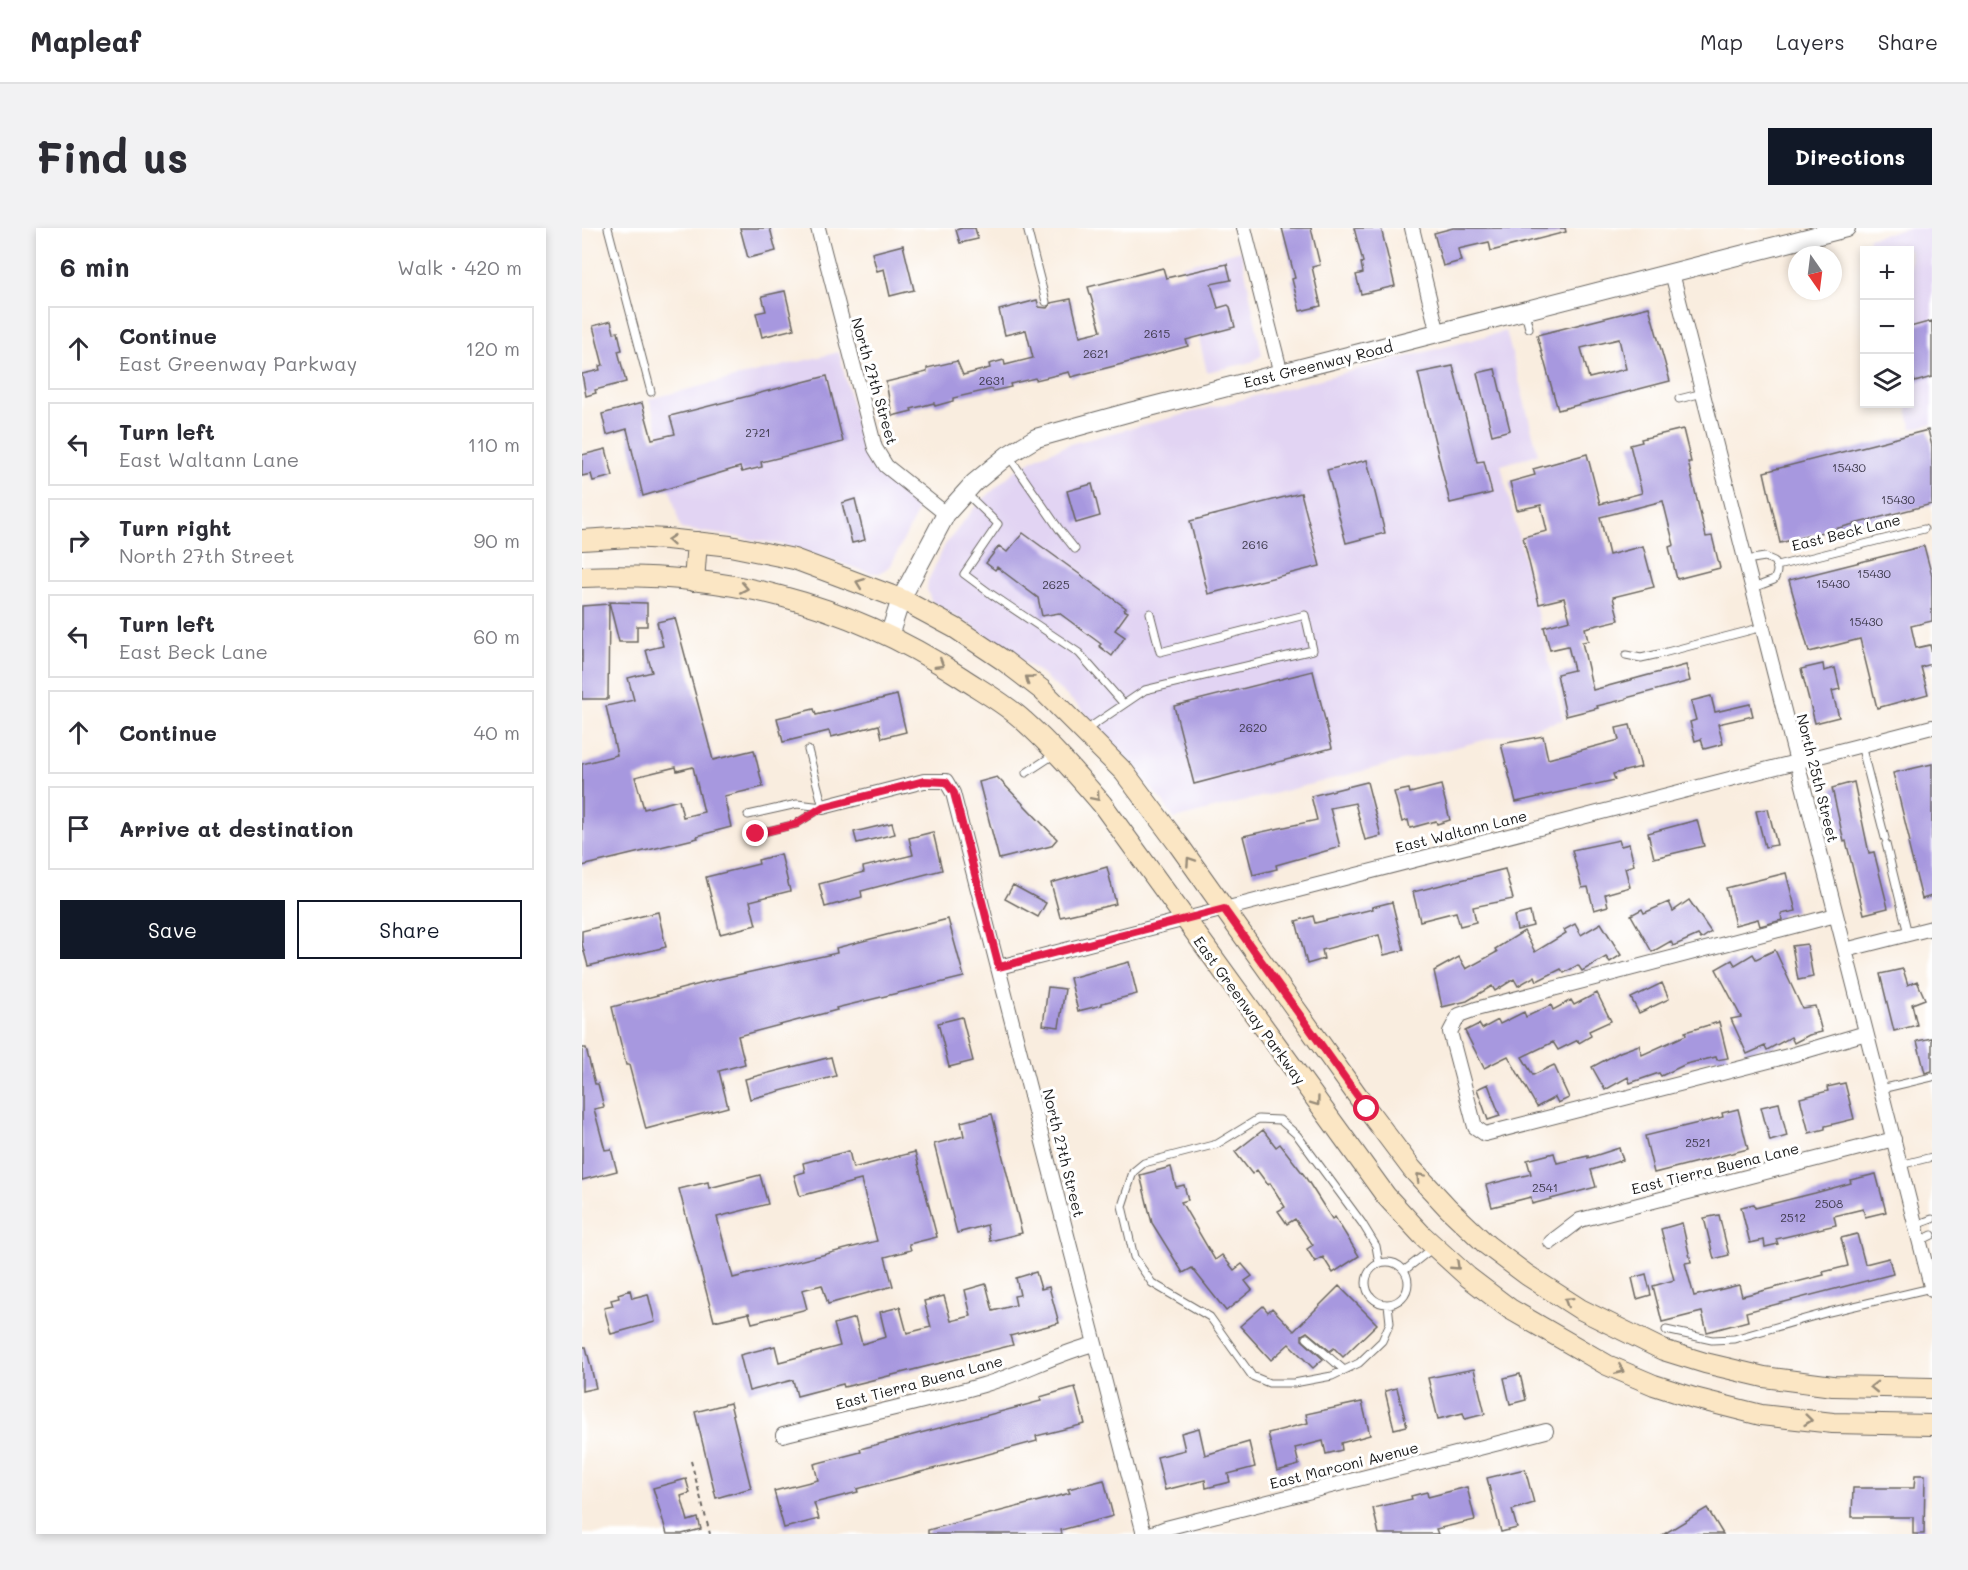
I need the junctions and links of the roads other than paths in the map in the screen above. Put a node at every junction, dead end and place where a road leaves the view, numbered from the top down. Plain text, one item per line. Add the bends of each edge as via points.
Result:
1 (608, 228) edge
2 (818, 228) edge
3 (1027, 228) edge
4 (1244, 228) edge
5 (1412, 228) edge
6 (1838, 229) edge
7 (1672, 273) junction
8 (1046, 302) dead end
9 (1438, 334) junction
10 (1281, 374) junction
11 (651, 392) dead end
12 (1703, 393) junction
13 (1679, 399) dead end
14 (1008, 455) junction
15 (965, 492) junction
16 (946, 514) junction
17 (1924, 529) dead end
18 (582, 540) edge
19 (697, 542) junction
20 (1075, 549) dead end
21 (1746, 560) junction
22 (1777, 566) junction
23 (582, 577) edge
24 (694, 581) junction
25 (1753, 588) junction
26 (901, 599) junction
27 (1149, 613) dead end
28 (1763, 627) junction
29 (889, 636) junction
30 (1626, 655) dead end
31 (1123, 703) junction
32 (1932, 727) edge
33 (1084, 732) junction
34 (1861, 745) junction
35 (808, 750) dead end
36 (1057, 753) junction
37 (1797, 761) junction
38 (1026, 773) dead end
39 (823, 807) junction
40 (748, 815) dead end
41 (756, 834) dead end
42 (1224, 909) junction
43 (1836, 915) junction
44 (1184, 919) junction
45 (1932, 928) edge
46 (1908, 934) junction
47 (1845, 950) junction
48 (999, 967) junction
49 (1866, 1033) junction
50 (1932, 1077) edge
51 (1881, 1089) junction
52 (1894, 1140) junction
53 (1932, 1157) edge
54 (1900, 1165) junction
55 (1932, 1220) edge
56 (1916, 1225) junction
57 (1926, 1238) edge
58 (1551, 1242) dead end
59 (1435, 1247) junction
60 (1379, 1263) junction
61 (1405, 1270) junction
62 (1932, 1289) edge
63 (1388, 1304) junction
64 (1666, 1330) dead end
65 (1307, 1338) dead end
66 (1095, 1344) junction
67 (1344, 1370) junction
68 (1932, 1388) edge
69 (1932, 1425) edge
70 (1546, 1431) dead end
71 (783, 1435) dead end
72 (1144, 1534) edge
73 (1150, 1534) edge

1 - 11 lane
2 - 16 street, North 27th Street via 874,448 886,466
3 - 8 lane
4 - 10 street
5 - 9 street
6 - 7 street, East Greenway Road
7 - 9 street, East Greenway Road via 1527,320
7 - 12 street, North 25th Street
9 - 10 street, East Greenway Road
10 - 14 street, East Greenway Road via 1065,429 1036,438
12 - 13 lane
12 - 21 street, North 25th Street
14 - 15 street, East Greenway Road
14 - 20 lane
15 - 16 street, East Greenway Road
15 - 31 lane via 998,524 964,574 1079,653
16 - 26 street, East Greenway Road
17 - 22 lane, East Beck Lane
19 -> 18 main road via 630,537
19 - 24 main road
26 -> 19 main road via 794,559
21 - 22 lane, East Beck Lane via 1765,557
21 - 25 street, North 25th Street
22 - 25 lane, East Beck Lane via 1774,580
23 - 24 main road, East Greenway Parkway via 623,575
24 -> 29 main road, East Greenway Parkway via 786,596
25 - 28 street, North 25th Street
26 - 29 street, East Greenway Road
33 -> 26 main road via 1042,690 1003,660
27 - 31 lane via 1160,652 1305,615 1313,650 1145,690
28 - 30 lane via 1641,658
28 - 37 street, North 25th Street
29 -> 36 main road, East Greenway Parkway via 988,694
31 - 33 lane
32 - 34 street, East Waltann Lane
33 - 36 main road
42 -> 33 main road via 1124,772
34 - 37 street, East Waltann Lane
34 - 46 lane
35 - 39 lane
36 - 38 lane
36 -> 44 main road, East Greenway Parkway via 1102,804
37 - 42 street, East Waltann Lane
37 - 43 street, North 25th Street
39 - 40 lane via 797,804
39 - 41 lane via 796,824
39 - 48 street, North 27th Street via 924,781 946,782 954,793
42 - 44 street, East Waltann Lane
68 -> 42 main road via 1833,1386 1705,1364 1663,1350 1580,1309 1527,1275 1487,1245 1412,1169
43 - 47 street, North 25th Street
43 - 49 street via 1476,1009 1459,1015 1450,1032 1475,1127 1485,1134
44 - 48 street, East Waltann Lane
44 -> 59 main road, East Greenway Parkway via 1386,1196
45 - 46 street
46 - 47 street
47 - 49 street, North 25th Street
48 - 66 street, North 27th Street
49 - 51 street, North 25th Street
50 - 51 lane
51 - 52 street, North 25th Street
52 - 54 street, North 25th Street
52 - 58 street, East Tierra Buena Lane via 1580,1220
53 - 54 lane
54 - 56 street, North 25th Street
55 - 56 lane
56 - 57 street, North 25th Street
57 - 62 street, North 25th Street
59 - 61 lane
59 -> 69 main road, East Greenway Parkway via 1510,1309 1607,1365 1654,1384 1761,1414 1833,1423
60 - 61 lane via 1393,1262
60 - 63 lane via 1369,1272 1366,1286 1372,1298
60 - 67 lane via 1376,1246 1362,1222 1297,1135 1280,1120 1258,1119 1217,1144 1144,1163 1133,1172 1122,1206 1134,1257 1152,1283 1210,1317 1252,1376 1269,1383 1294,1383
61 - 63 lane via 1407,1291 1397,1302
62 - 64 lane via 1734,1339 1713,1340
63 - 67 lane via 1390,1323 1382,1341 1359,1363
65 - 67 lane
66 - 71 street, East Tierra Buena Lane via 984,1384
66 - 72 street, North 27th Street
70 - 73 street, East Marconi Avenue

